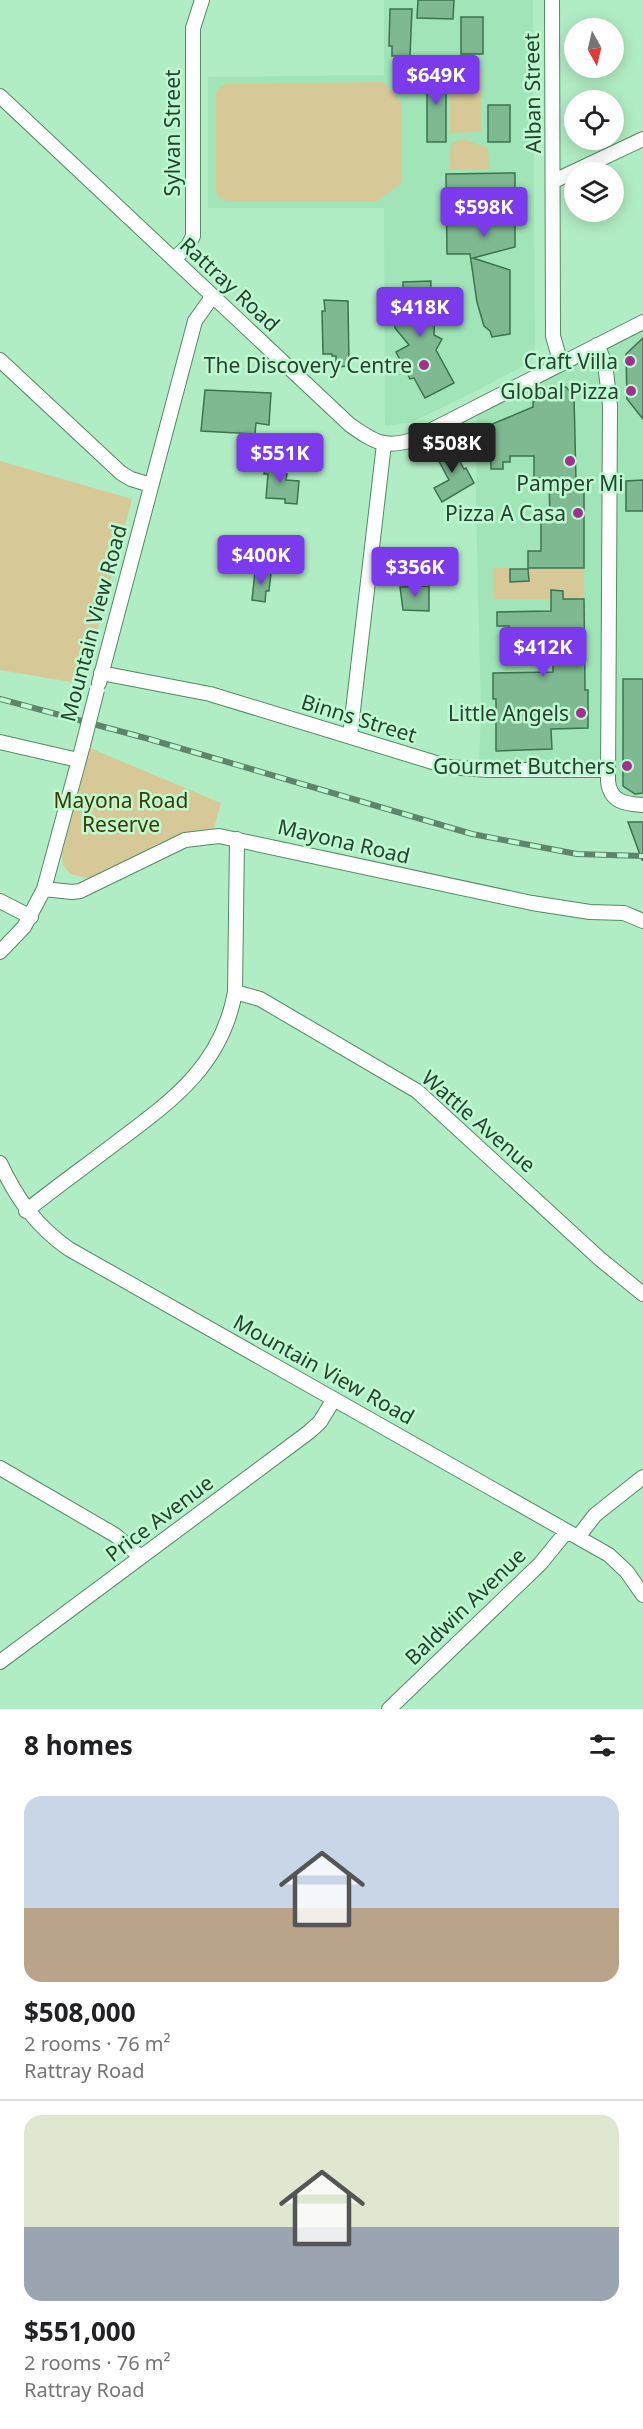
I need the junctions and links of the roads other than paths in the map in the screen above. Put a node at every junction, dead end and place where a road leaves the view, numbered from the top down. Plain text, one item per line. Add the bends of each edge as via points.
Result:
1 (202, 0) edge
2 (552, 0) edge
3 (0, 96) edge
4 (643, 139) edge
5 (554, 181) junction
6 (174, 259) junction
7 (212, 297) junction
8 (643, 322) edge
9 (597, 345) junction
10 (0, 360) edge
11 (561, 364) junction
12 (384, 444) junction
13 (152, 485) junction
14 (101, 674) junction
15 (350, 736) junction
16 (0, 742) edge
17 (78, 760) junction
18 (608, 770) junction
19 (643, 805) edge
20 (237, 839) junction
21 (44, 889) junction
22 (0, 901) edge
23 (31, 917) junction
24 (643, 921) edge
25 (0, 952) edge
26 (235, 992) junction
27 (0, 1163) edge
28 (26, 1211) junction
29 (643, 1294) edge
30 (334, 1399) junction
31 (0, 1468) edge
32 (643, 1477) edge
33 (572, 1534) junction
34 (141, 1557) junction
35 (643, 1595) edge
36 (0, 1662) edge
37 (389, 1709) edge

1 - 6 street, Sylvan Street via 193,28 193,236
2 - 5 street, Alban Street
3 - 6 street, Rattray Road
4 - 5 street
5 - 11 street, Alban Street via 553,336
6 - 7 street, Rattray Road
7 - 12 street, Rattray Road via 350,425
7 - 13 street, Mountain View Road via 195,321
8 - 9 street
9 - 11 street
9 - 18 street via 605,363 610,406
10 - 13 street via 122,473
11 - 12 street via 412,440
12 - 15 street
13 - 14 street, Mountain View Road
14 - 15 street, Binns Street via 210,693
14 - 17 street, Mountain View Road, bridge
15 - 18 street, Binns Street via 449,768
16 - 17 street
17 - 21 street, Mountain View Road
18 - 19 street via 608,786 613,796 626,804
20 - 21 street, Mayona Road via 219,836 186,840 81,891
20 - 24 street, Mayona Road via 532,903 624,913
20 - 26 street
21 - 23 street, Mountain View Road
22 - 23 street
23 - 25 street, Mountain View Road
26 - 28 street via 224,1030 190,1083
26 - 29 street, Wattle Avenue via 260,999 417,1091
27 - 28 street, Mountain View Road
28 - 30 street, Mountain View Road via 45,1232 69,1249
30 - 33 street, Mountain View Road
30 - 34 street, Price Avenue via 317,1426
31 - 34 street via 115,1535
32 - 33 street, Baldwin Avenue
33 - 35 street, Mountain View Road via 617,1560
33 - 37 street, Baldwin Avenue
34 - 36 street, Price Avenue

